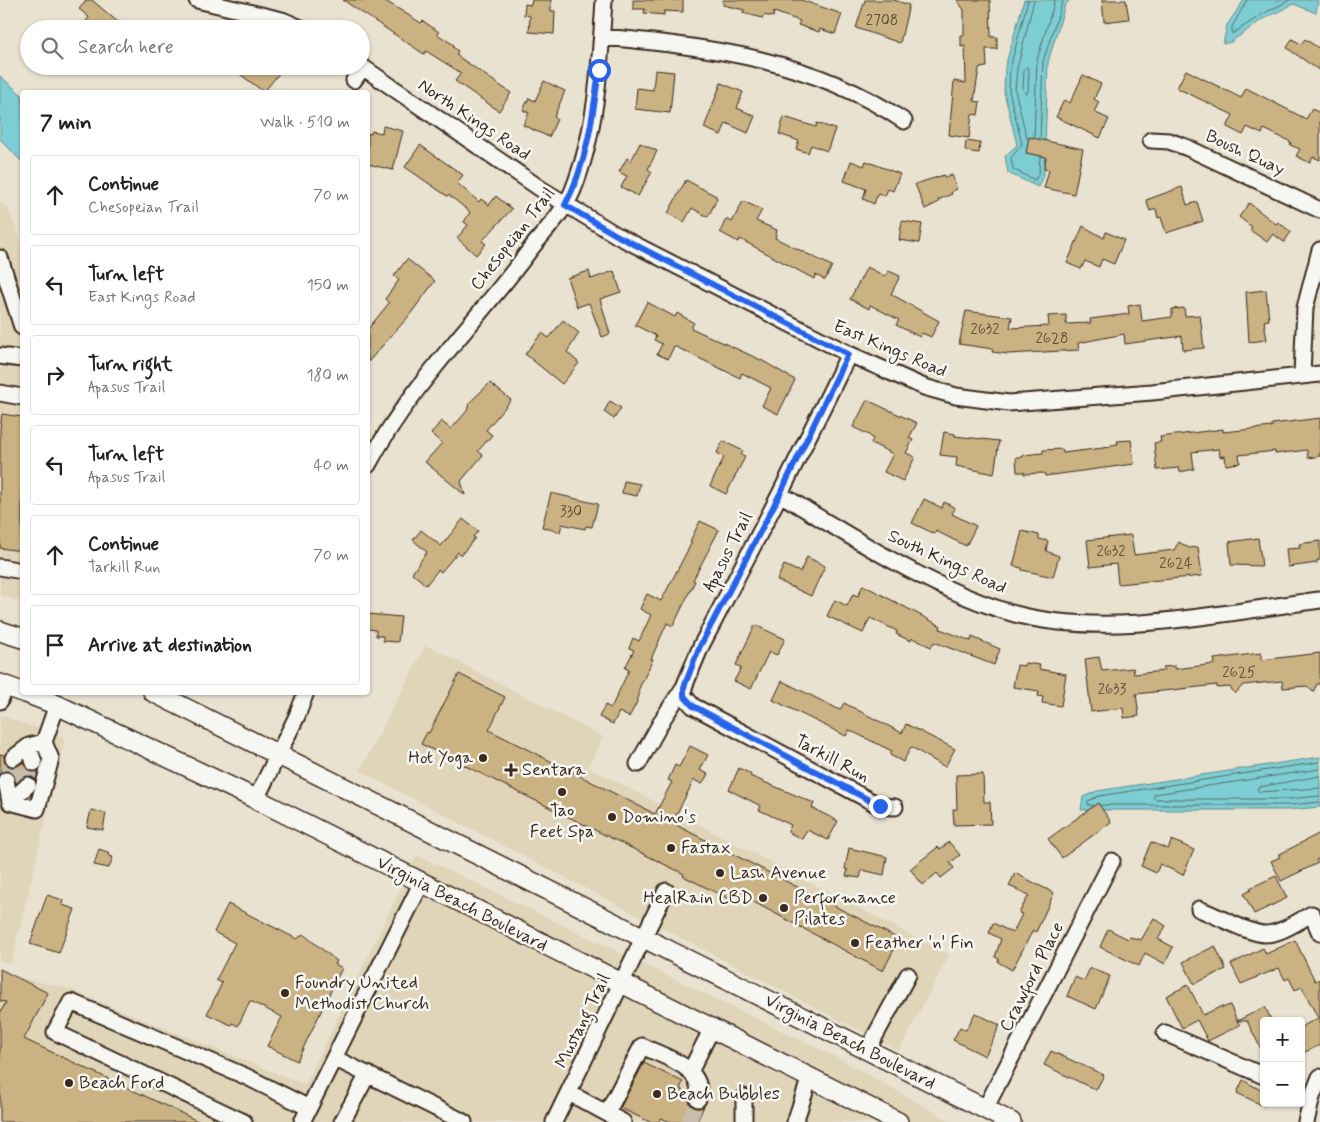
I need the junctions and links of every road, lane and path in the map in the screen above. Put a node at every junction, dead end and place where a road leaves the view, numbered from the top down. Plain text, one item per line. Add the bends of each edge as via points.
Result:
1 (197, 0) edge
2 (604, 0) edge
3 (282, 20) edge
4 (602, 37) junction
5 (370, 71) edge
6 (357, 75) edge
7 (354, 80) dead end
8 (904, 121) dead end
9 (1151, 140) dead end
10 (565, 205) junction
11 (1320, 210) edge
12 (1320, 250) edge
13 (0, 258) edge
14 (20, 321) edge
15 (848, 354) junction
16 (0, 356) edge
17 (20, 359) edge
18 (1302, 374) junction
19 (1320, 374) edge
20 (0, 393) edge
21 (20, 397) edge
22 (370, 461) edge
23 (780, 494) junction
24 (0, 566) edge
25 (20, 571) edge
26 (1320, 600) edge
27 (0, 630) edge
28 (20, 637) edge
29 (684, 687) junction
30 (23, 695) edge
31 (159, 695) edge
32 (305, 695) edge
33 (57, 705) junction
34 (44, 742) junction
35 (278, 754) junction
36 (25, 757) tunnel mouth
37 (638, 764) dead end
38 (256, 798) junction
39 (10, 802) junction
40 (895, 806) dead end
41 (1112, 862) dead end
42 (421, 884) junction
43 (666, 891) dead end
44 (1199, 909) dead end
45 (1320, 933) edge
46 (644, 937) junction
47 (908, 975) dead end
48 (622, 984) junction
49 (712, 1028) junction
50 (1165, 1033) dead end
51 (867, 1050) junction
52 (334, 1058) junction
53 (691, 1070) junction
54 (368, 1074) junction
55 (1260, 1074) edge
56 (810, 1077) junction
57 (1320, 1077) edge
58 (569, 1093) junction
59 (1306, 1095) edge
60 (744, 1097) dead end
61 (698, 1099) tunnel mouth
62 (985, 1109) junction
63 (607, 1113) junction
64 (305, 1115) edge
65 (244, 1122) edge
66 (342, 1122) edge
67 (464, 1122) edge
68 (554, 1122) edge
69 (623, 1122) edge
70 (744, 1122) edge
71 (795, 1122) edge
72 (898, 1122) edge
73 (1010, 1122) edge
74 (1306, 1122) edge

1 - 3 street
2 - 4 street, Chesopeian Trail
4 - 8 street via 760,59 801,70 875,101
4 - 10 street, Chesopeian Trail via 587,144
5 - 10 street, North Kings Road
6 - 7 street
9 - 11 street, Boush Quay via 1169,141 1188,148
10 - 15 street, East Kings Road via 618,236
10 - 22 street, Chesopeian Trail via 387,428
12 - 18 street via 1306,308
13 - 14 street
15 - 18 street, East Kings Road via 940,392 985,402 1152,392
15 - 23 street, Apasus Trail
16 - 17 street
18 - 19 street, East Kings Road
20 - 21 street
23 - 26 street, South Kings Road via 859,541 961,594 1016,614 1092,624 1144,622
23 - 29 street, Apasus Trail via 700,646
24 - 25 street
27 - 28 main road
29 - 37 street, Apasus Trail
29 - 40 street, Tarkill Run via 684,696 693,706 880,806
30 - 33 main road, Virginia Beach Boulevard
31 - 35 main road, Virginia Beach Boulevard
32 - 35 street
33 - 34 street
33 - 38 main road, Virginia Beach Boulevard
34 - 36 street
34 - 39 street via 51,759 37,809
35 - 38 street
35 - 46 main road, Virginia Beach Boulevard
38 - 42 main road, Virginia Beach Boulevard
39 - 39 street via 17,783
41 - 62 street, Crawford Place
42 - 48 main road, Virginia Beach Boulevard
42 - 52 street
43 - 46 street, Mustang Trail
44 - 45 street via 1264,934 1312,914
46 - 48 street, Mustang Trail
46 - 51 main road, Virginia Beach Boulevard
47 - 51 street
48 - 49 main road, Virginia Beach Boulevard
48 - 58 street, Mustang Trail
49 - 53 street
49 - 56 main road, Virginia Beach Boulevard
50 - 55 street
51 - 62 main road, Virginia Beach Boulevard
52 - 54 street
52 - 64 street
53 - 61 street via 699,1086
53 - 63 street via 642,1046
54 - 66 street
54 - 67 street
56 - 71 street
56 - 72 main road, Virginia Beach Boulevard
57 - 59 street
58 - 63 street
58 - 68 street, Mustang Trail
59 - 74 street
60 - 70 street
62 - 73 main road, Virginia Beach Boulevard
63 - 69 street
64 - 65 street via 245,1076 71,1002 55,1032

